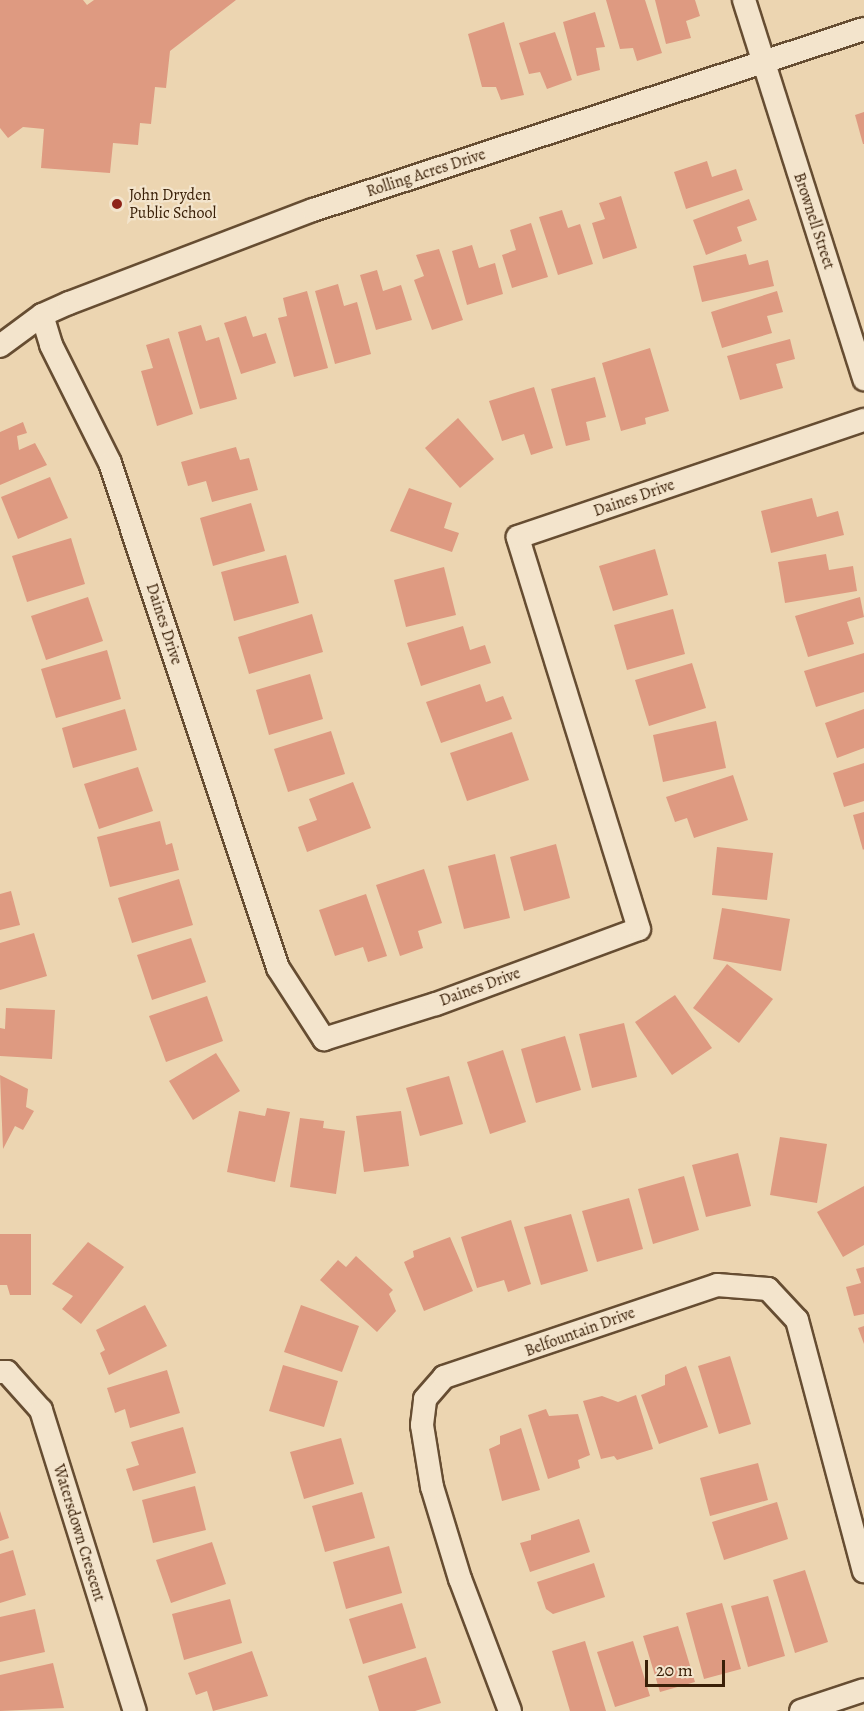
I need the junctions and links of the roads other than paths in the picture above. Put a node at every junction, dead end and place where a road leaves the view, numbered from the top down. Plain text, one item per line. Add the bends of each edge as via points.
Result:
1 (744, 0) edge
2 (864, 29) edge
3 (763, 63) junction
4 (42, 315) junction
5 (0, 346) edge
6 (864, 379) edge
7 (864, 420) edge
8 (0, 1372) edge
9 (864, 1571) edge
10 (864, 1690) edge
11 (135, 1711) edge
12 (510, 1711) edge
13 (801, 1711) edge

1 - 3 street, Brownell Street
2 - 3 street, Rolling Acres Drive
3 - 4 street, Rolling Acres Drive via 313,210
3 - 6 street, Brownell Street
4 - 5 street, Rolling Acres Drive
4 - 7 street, Daines Drive via 51,345 110,463 278,969 324,1039 436,1004 639,929 518,537
8 - 11 street, Watersdown Crescent via 7,1372 41,1410
9 - 12 street, Belfountain Drive via 796,1320 768,1289 717,1285 444,1377 425,1399 422,1425 432,1487 460,1579
10 - 13 street

